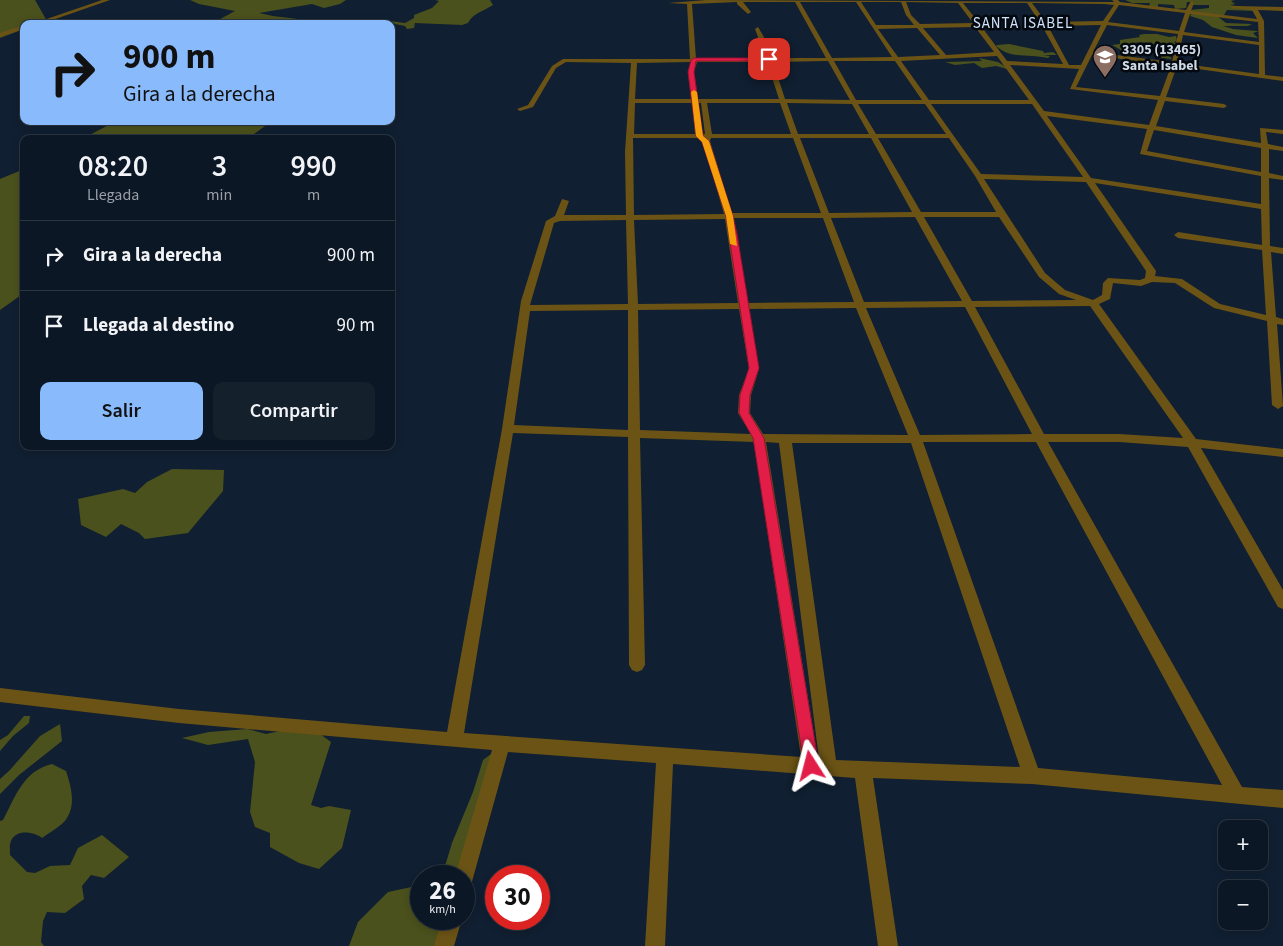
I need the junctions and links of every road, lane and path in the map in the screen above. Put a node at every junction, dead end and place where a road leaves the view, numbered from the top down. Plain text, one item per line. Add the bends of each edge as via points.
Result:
1 (107, 0) edge
2 (741, 0) edge
3 (821, 0) edge
4 (797, 1) edge
5 (858, 1) junction
6 (902, 1) edge
7 (1009, 1) edge
8 (689, 2) junction
9 (960, 2) junction
10 (1029, 2) junction
11 (1116, 2) edge
12 (671, 3) dead end
13 (1191, 3) dead end
14 (1233, 8) dead end
15 (1254, 8) junction
16 (1283, 9) edge
17 (748, 12) dead end
18 (1188, 12) junction
19 (47, 20) edge
20 (1261, 21) junction
21 (1105, 23) junction
22 (1044, 24) junction
23 (918, 26) junction
24 (978, 26) junction
25 (874, 27) junction
26 (20, 28) edge
27 (758, 29) dead end
28 (1181, 33) junction
29 (0, 35) edge
30 (1261, 44) junction
31 (1090, 53) junction
32 (999, 54) junction
33 (945, 56) junction
34 (769, 59) junction
35 (896, 59) junction
36 (694, 60) junction
37 (832, 60) junction
38 (634, 61) junction
39 (1005, 63) junction
40 (1174, 65) junction
41 (1066, 66) junction
42 (1082, 67) junction
43 (1262, 76) junction
44 (1283, 79) edge
45 (1162, 99) junction
46 (695, 100) junction
47 (703, 100) junction
48 (782, 100) junction
49 (853, 100) junction
50 (926, 100) junction
51 (633, 101) junction
52 (1033, 102) junction
53 (1224, 106) dead end
54 (520, 110) dead end
55 (1042, 113) junction
56 (1152, 128) junction
57 (1283, 132) edge
58 (631, 136) junction
59 (797, 136) junction
60 (874, 136) junction
61 (951, 136) junction
62 (704, 138) junction
63 (1265, 146) junction
64 (1283, 149) edge
65 (1266, 175) junction
66 (979, 176) junction
67 (1283, 178) edge
68 (1088, 180) junction
69 (565, 200) dead end
70 (1265, 207) junction
71 (1002, 214) junction
72 (827, 215) junction
73 (917, 215) junction
74 (730, 216) junction
75 (629, 217) junction
76 (558, 218) junction
77 (1178, 235) dead end
78 (1266, 248) junction
79 (1283, 251) edge
80 (1150, 279) junction
81 (968, 303) junction
82 (1093, 303) junction
83 (745, 305) junction
84 (860, 305) junction
85 (633, 306) junction
86 (525, 308) junction
87 (1272, 319) junction
88 (1283, 322) edge
89 (1278, 405) dead end
90 (508, 429) junction
91 (634, 433) junction
92 (915, 437) junction
93 (759, 438) junction
94 (1039, 438) junction
95 (785, 439) junction
96 (1192, 443) junction
97 (1283, 453) edge
98 (1283, 603) edge
99 (637, 665) dead end
100 (0, 695) edge
101 (454, 740) junction
102 (502, 744) junction
103 (665, 757) junction
104 (811, 766) junction
105 (829, 768) junction
106 (863, 770) junction
107 (1032, 776) junction
108 (1237, 795) junction
109 (1283, 799) edge
110 (468, 865) edge
111 (449, 930) edge
112 (444, 946) edge
113 (655, 946) edge
114 (888, 946) edge

1 - 19 street
2 - 4 street
2 - 8 street
2 - 17 street
3 - 4 street
3 - 5 street
4 - 37 street
5 - 6 street
5 - 25 street
6 - 9 street
6 - 23 street
7 - 9 street
7 - 10 street
8 - 12 street
8 - 36 street
9 - 24 street
10 - 11 street
10 - 22 street
11 - 18 street
11 - 21 street
13 - 18 street
14 - 15 street
15 - 16 street
15 - 20 street
18 - 20 street
18 - 28 street
20 - 30 street
21 - 22 street
21 - 28 street
21 - 31 street
22 - 41 street
23 - 24 street
23 - 25 street
23 - 33 street
24 - 32 street
25 - 35 street
26 - 29 street
27 - 34 street via 761,37 758,45
28 - 30 street
28 - 40 street
30 - 43 street
31 - 40 street
31 - 42 street
32 - 33 street
32 - 39 street
33 - 35 street
34 - 36 street
34 - 37 street
34 - 48 street
35 - 37 street
35 - 50 street
36 - 38 street
36 - 46 street via 691,72
37 - 49 street
38 - 51 street
38 - 54 street via 560,62 531,106
39 - 41 street
39 - 52 street
40 - 43 street
40 - 45 street
41 - 42 street
42 - 45 street via 1072,88
43 - 44 street
45 - 53 street
45 - 56 street
46 - 47 street
46 - 51 street
46 - 62 street
47 - 48 street
47 - 62 street
48 - 49 street
48 - 59 street
49 - 50 street
49 - 60 street
50 - 52 street
50 - 61 street
51 - 58 street
52 - 55 street
55 - 56 street
55 - 68 street
56 - 63 street
56 - 65 street via 1143,152
57 - 63 street via 1262,129
58 - 62 street
58 - 75 street
59 - 60 street
59 - 62 street
59 - 72 street
60 - 61 street
60 - 73 street
61 - 66 street
62 - 74 street
63 - 64 street
63 - 65 street
65 - 67 street
65 - 70 street
66 - 68 street
66 - 71 street
68 - 70 street
68 - 80 street via 1151,271
69 - 76 street
70 - 78 street
71 - 73 street
71 - 82 street via 1042,275 1053,286
72 - 73 street
72 - 74 street
72 - 84 street
73 - 81 street
74 - 75 street
74 - 83 street
75 - 76 street
75 - 85 street
76 - 86 street via 550,221
77 - 78 street
78 - 79 street
78 - 87 street
80 - 82 street via 1141,283 1111,280 1107,297
80 - 87 street via 1168,278 1180,282 1212,304
81 - 82 street
81 - 84 street
81 - 94 street
82 - 96 street
83 - 84 street
83 - 85 street
83 - 93 street via 754,368 745,395 744,413
84 - 92 street
85 - 86 street
85 - 91 street
86 - 90 street
87 - 88 street
87 - 89 street
90 - 91 street
90 - 101 street
91 - 93 street
91 - 99 street
92 - 94 street
92 - 95 street
92 - 107 street
93 - 95 street
93 - 104 street
94 - 96 street via 1118,438
94 - 108 street
95 - 105 street
96 - 97 street
96 - 98 street
100 - 101 street via 179,716
101 - 102 street
102 - 103 street
102 - 110 street
103 - 104 street
103 - 113 street
104 - 105 street
105 - 106 street
106 - 107 street
106 - 114 street
107 - 108 street
108 - 109 street
111 - 112 street

